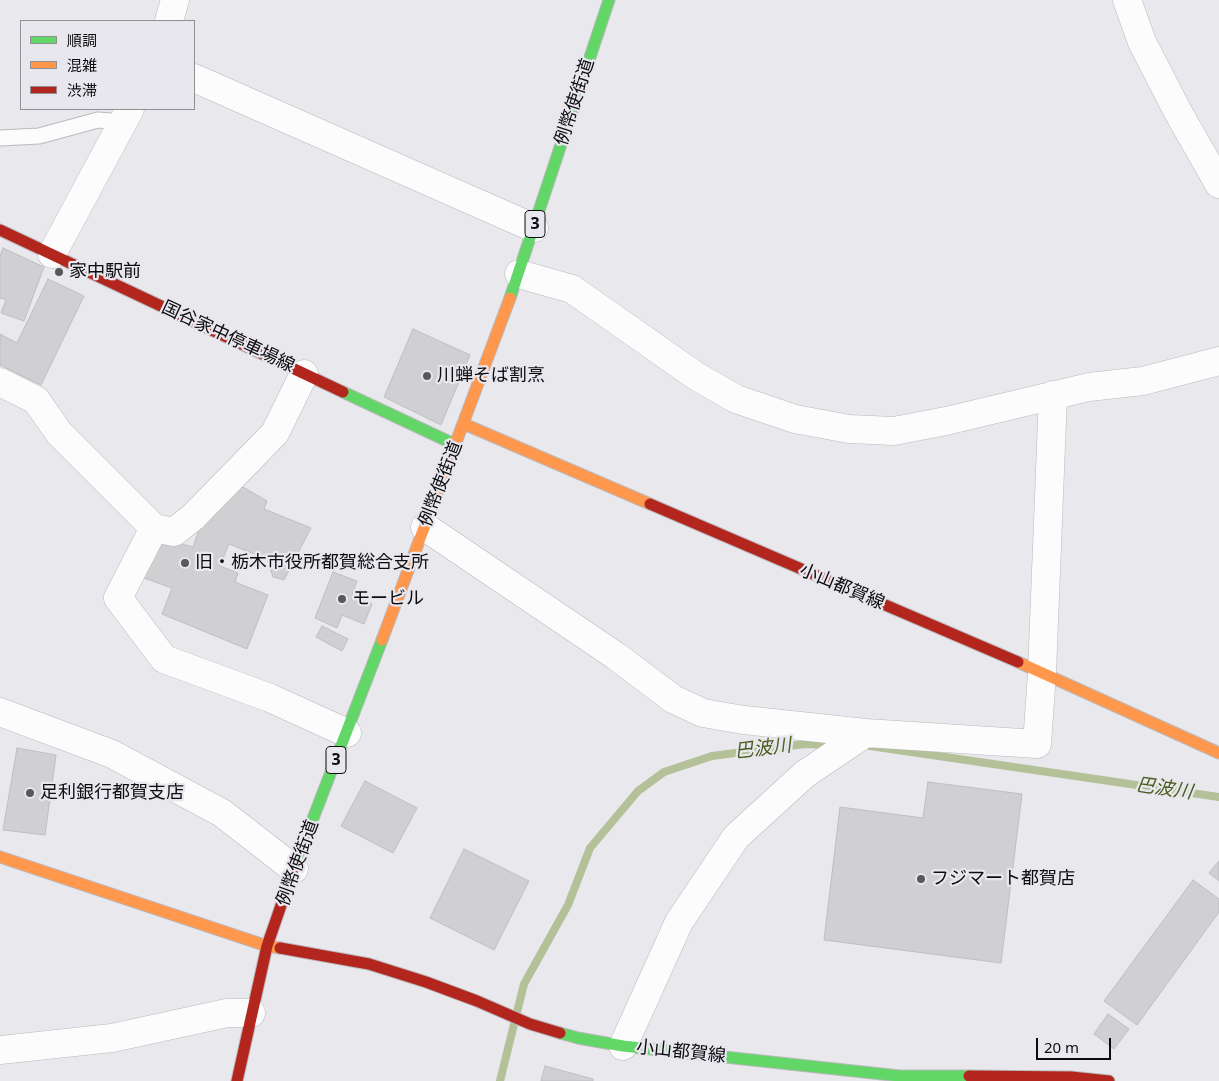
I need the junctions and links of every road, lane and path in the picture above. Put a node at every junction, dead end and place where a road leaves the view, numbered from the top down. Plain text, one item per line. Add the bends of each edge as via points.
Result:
1 (175, 0) edge
2 (609, 0) edge
3 (1127, 0) edge
4 (169, 20) edge
5 (195, 78) edge
6 (127, 116) edge
7 (0, 138) edge
8 (1219, 184) edge
9 (534, 228) junction
10 (0, 230) edge
11 (52, 254) junction
12 (519, 274) junction
13 (1219, 361) edge
14 (304, 374) junction
15 (0, 382) edge
16 (1053, 395) junction
17 (464, 424) junction
18 (456, 445) junction
19 (154, 528) junction
20 (424, 528) junction
21 (1042, 673) junction
22 (0, 712) edge
23 (347, 732) junction
24 (866, 733) junction
25 (1219, 753) edge
26 (0, 856) edge
27 (294, 869) junction
28 (267, 946) junction
29 (251, 1013) junction
30 (623, 1046) junction
31 (0, 1050) edge
32 (237, 1081) edge
33 (1109, 1081) edge

1 - 4 street
2 - 9 main road, 例幣使街道 / 3
3 - 8 street via 1142,42
5 - 9 street
6 - 7 lane via 98,120 39,136
6 - 11 street
9 - 12 main road, 例幣使街道 / 3
10 - 11 main road, 国谷家中停車場線
11 - 14 main road, 国谷家中停車場線
12 - 16 street via 572,289 696,376 736,399 795,419 849,430 894,431
12 - 17 main road, 例幣使街道 / 3
13 - 16 street via 1144,381
14 - 18 main road, 国谷家中停車場線
14 - 19 street via 274,433 200,510 174,532
15 - 19 street via 36,400 59,433
16 - 21 street
17 - 18 main road, 例幣使街道 / 3
17 - 21 main road, 小山都賀線
18 - 20 main road, 例幣使街道 / 3
19 - 23 street via 118,598 164,659 270,698
20 - 23 main road, 例幣使街道 / 3
20 - 24 street via 616,656 673,699 703,713
21 - 24 street via 1037,744
21 - 25 main road, 小山都賀線
22 - 27 street via 121,758 222,813
23 - 27 main road, 例幣使街道 / 3
24 - 30 street via 805,774 736,837 679,922
26 - 28 main road, 小山都賀線
27 - 28 main road, 例幣使街道 / 3
28 - 29 main road, 例幣使街道 / 3
28 - 30 main road, 小山都賀線 via 369,964 434,985 530,1024 578,1038
29 - 31 street via 227,1013 112,1038
29 - 32 main road, 例幣使街道 / 3
30 - 33 main road, 小山都賀線 via 900,1076 1070,1077

